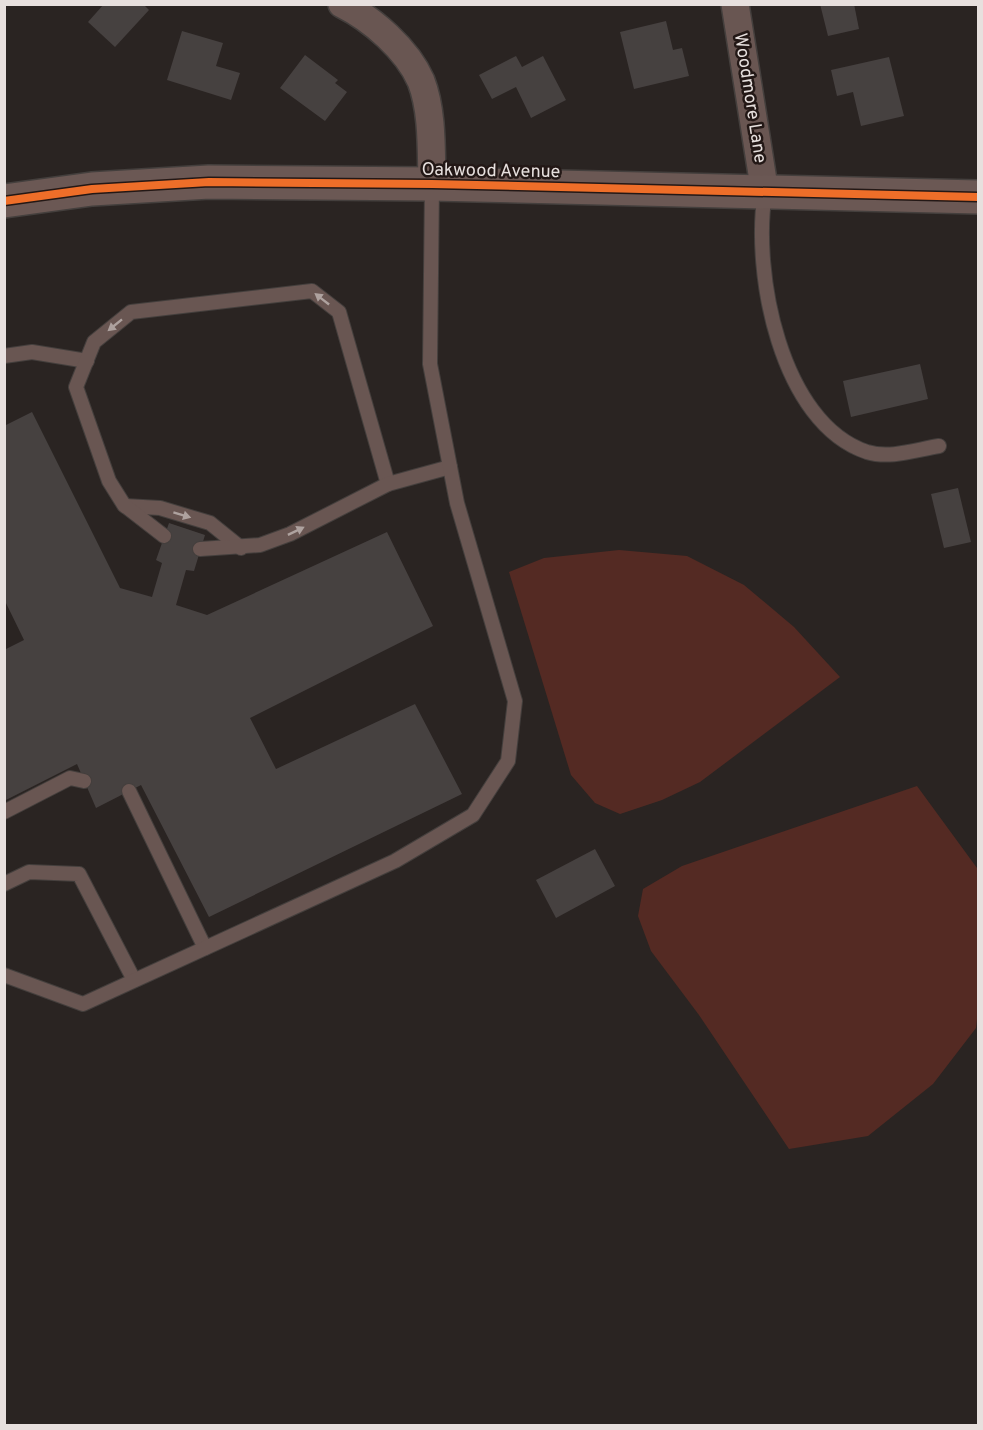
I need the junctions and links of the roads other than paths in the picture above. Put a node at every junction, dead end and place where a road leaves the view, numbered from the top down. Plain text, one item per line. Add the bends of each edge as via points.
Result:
1 (342, 4) edge
2 (735, 4) edge
3 (432, 184) junction
4 (765, 193) junction
5 (978, 197) edge
6 (4, 201) edge
7 (4, 356) edge
8 (87, 361) junction
9 (939, 446) dead end
10 (450, 467) junction
11 (388, 484) junction
12 (124, 506) junction
13 (164, 536) dead end
14 (240, 548) junction
15 (200, 549) dead end
16 (84, 781) dead end
17 (129, 791) dead end
18 (4, 812) edge
19 (4, 884) edge
20 (205, 948) junction
21 (4, 975) edge
22 (134, 980) junction

1 - 3 street via 362,14 393,42 421,81 431,130
2 - 4 street, Woodmore Lane
3 - 4 street, Oakwood Avenue
3 - 6 street, Oakwood Avenue via 209,182 92,189
3 - 10 lane via 430,364
4 - 5 street, Oakwood Avenue
4 - 9 lane via 760,222 769,309 800,392 823,424 846,443 867,452 886,456
7 - 8 lane via 32,352
11 -> 8 lane via 339,312 312,291 131,312 94,342
8 - 12 lane via 76,387 109,481
10 - 11 lane
10 - 20 lane via 515,701 508,761 473,815 395,861
14 -> 11 lane via 290,534
12 - 13 lane
12 -> 14 lane via 160,508 210,523
14 - 15 lane
16 - 18 lane via 70,778
17 - 20 lane
19 - 22 lane via 29,872 79,874
20 - 22 lane
21 - 22 lane via 82,1004

